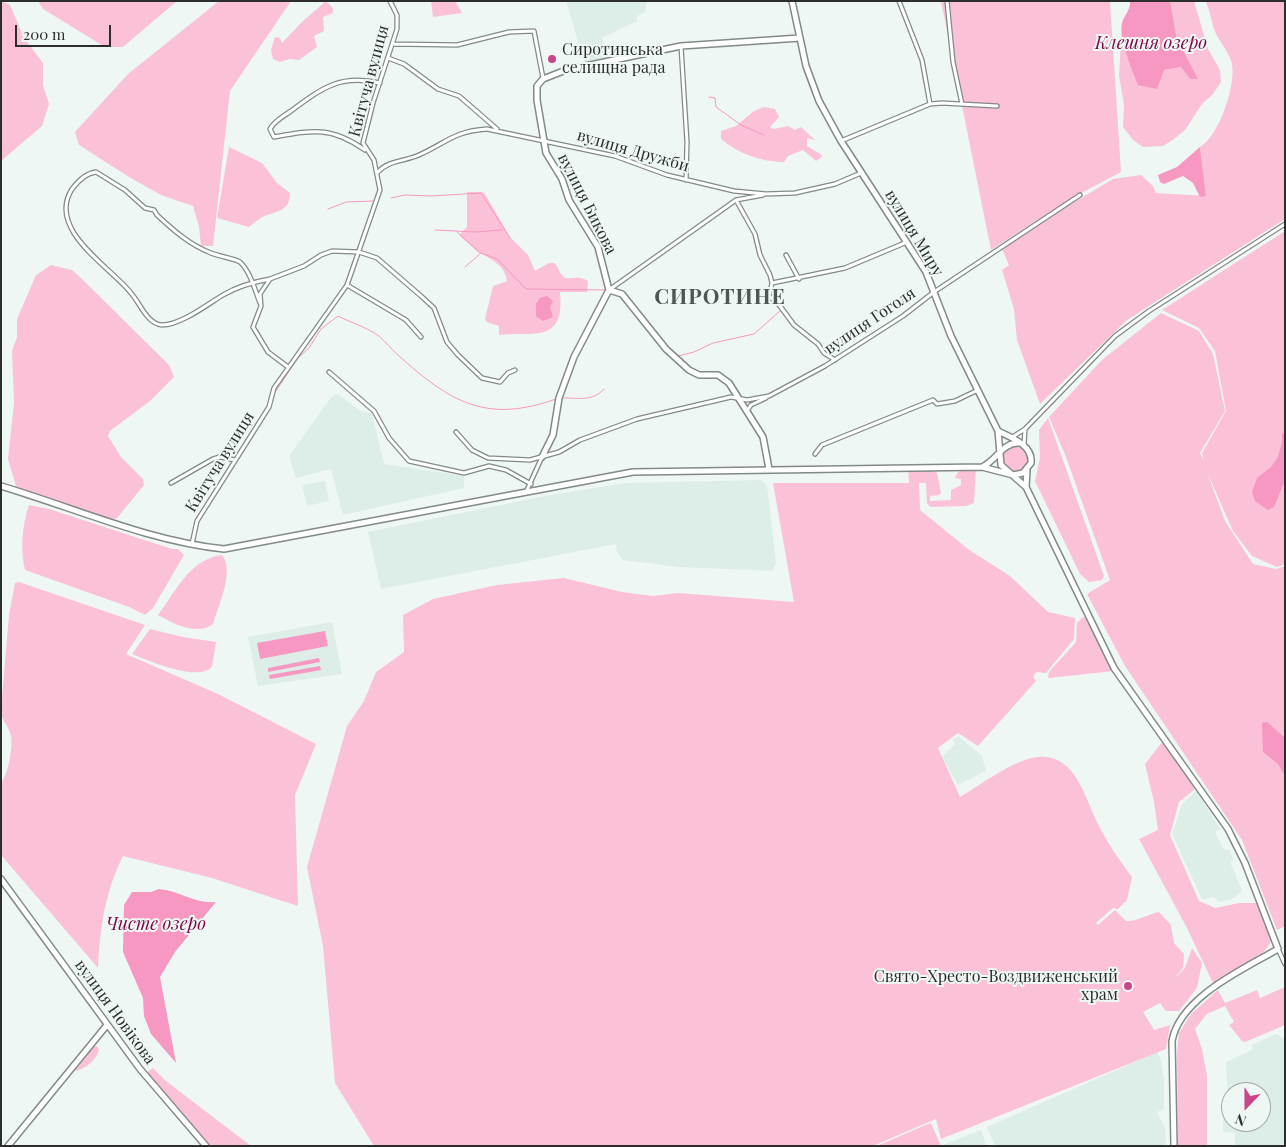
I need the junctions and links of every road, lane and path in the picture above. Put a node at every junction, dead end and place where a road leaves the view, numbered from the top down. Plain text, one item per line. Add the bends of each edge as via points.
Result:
1 (390, 1) edge
2 (792, 1) edge
3 (899, 1) edge
4 (947, 1) edge
5 (800, 38) junction
6 (393, 44) junction
7 (681, 46) junction
8 (388, 58) junction
9 (543, 79) junction
10 (380, 83) junction
11 (930, 104) junction
12 (962, 105) junction
13 (997, 106) dead end
14 (497, 130) junction
15 (841, 141) junction
16 (544, 142) junction
17 (367, 152) junction
18 (376, 173) junction
19 (861, 173) junction
20 (686, 180) junction
21 (766, 194) junction
22 (1080, 195) dead end
23 (736, 200) junction
24 (1285, 224) edge
25 (907, 242) junction
26 (358, 252) junction
27 (786, 254) dead end
28 (270, 279) junction
29 (799, 279) junction
30 (251, 282) junction
31 (772, 283) junction
32 (347, 284) junction
33 (609, 290) junction
34 (934, 292) junction
35 (260, 304) junction
36 (421, 336) dead end
37 (824, 354) junction
38 (835, 360) junction
39 (825, 366) junction
40 (288, 367) junction
41 (515, 370) dead end
42 (329, 372) dead end
43 (978, 390) junction
44 (769, 396) junction
45 (740, 400) junction
46 (747, 412) junction
47 (1024, 429) junction
48 (998, 431) junction
49 (456, 432) dead end
50 (1012, 438) junction
51 (1022, 444) junction
52 (1003, 449) junction
53 (815, 454) dead end
54 (542, 457) junction
55 (235, 460) junction
56 (982, 467) junction
57 (769, 469) junction
58 (1027, 470) junction
59 (1009, 473) junction
60 (171, 483) dead end
61 (531, 484) junction
62 (1, 486) edge
63 (1026, 488) junction
64 (527, 490) junction
65 (191, 545) junction
66 (1, 879) edge
67 (1278, 949) junction
68 (1285, 964) edge
69 (107, 1025) junction
70 (8, 1146) edge
71 (206, 1146) edge
72 (1174, 1146) edge

1 - 6 street, Квітуча вулиця via 398,19
2 - 5 street
3 - 11 street via 922,60
4 - 12 street via 953,62
5 - 7 street
5 - 15 street, вулиця Миру via 819,101
6 - 8 street, Квітуча вулиця
6 - 9 street, вулиця Бикова via 457,45 509,32 534,31
7 - 9 street via 566,70
7 - 20 street
8 - 10 street, Квітуча вулиця
8 - 14 street via 404,64 438,89 466,102
9 - 16 street, вулиця Бикова via 537,86 537,100
10 - 17 street, Квітуча вулиця via 364,135 363,144
10 - 17 street via 349,79 332,84 319,90 270,129 274,137 310,132 336,133
11 - 12 street
11 - 15 street
12 - 13 street
14 - 16 street, вулиця Дружби
14 - 18 street, вулиця Дружби via 470,130 456,134 418,155 384,165
15 - 19 street, вулиця Миру
16 - 20 street, вулиця Дружби via 615,156
16 - 33 street, вулиця Бикова via 546,153 562,179 569,200 598,247
17 - 18 street, Квітуча вулиця via 374,160
18 - 26 street, Квітуча вулиця via 380,190
19 - 21 street, вулиця Дружби via 835,184 795,193
19 - 25 street, вулиця Миру
20 - 21 street, вулиця Дружби
21 - 23 street
22 - 34 street, вулиця Гоголя
23 - 31 street via 755,234
23 - 33 street
24 - 47 street via 1125,328
25 - 29 street via 845,268
25 - 34 street, вулиця Миру
26 - 28 street via 321,255 304,266
26 - 32 street, Квітуча вулиця
26 - 41 street via 377,258 434,308 447,342 482,378 496,383
27 - 29 street
28 - 30 street
28 - 35 street via 260,294
29 - 31 street
30 - 30 street via 247,270 238,260 211,254 180,236 154,210 96,172 83,177 72,190 67,205 68,220 92,258 127,288 155,323 168,324
30 - 35 street
31 - 37 street via 768,296 794,325 818,344
32 - 36 street via 406,320
32 - 40 street, Квітуча вулиця
33 - 45 street via 622,294 670,353 689,370 699,375 718,375
33 - 54 street via 574,358 559,398 554,435
34 - 38 street, вулиця Гоголя
34 - 43 street, вулиця Миру via 951,336
35 - 40 street via 253,327 268,352
37 - 38 street
37 - 39 street
38 - 39 street, вулиця Гоголя
39 - 44 street, вулиця Гоголя
40 - 55 street, Квітуча вулиця via 274,388 269,407
42 - 61 street via 374,411 394,445 404,458 413,463 464,472 489,466 506,470
43 - 48 street, вулиця Миру
43 - 53 street via 955,401 937,404 933,400 903,411 822,445
44 - 45 street, вулиця Гоголя
44 - 46 street via 751,405
45 - 46 street
45 - 54 street, вулиця Гоголя via 731,397 637,419
46 - 57 street via 763,437
47 - 50 street
47 - 51 street
48 - 50 street
48 - 52 street, вулиця Миру
49 - 54 street, вулиця Гоголя via 472,450 488,458 530,460
50 - 51 street
50 - 52 street
51 - 52 street via 1012,443
51 - 58 street via 1031,455
52 - 56 street via 991,463
52 - 59 street via 1001,465
54 - 61 street
55 - 60 street via 226,457 213,459
55 - 65 street, Квітуча вулиця via 197,521
56 - 57 street
56 - 59 street
57 - 64 street via 633,472
58 - 59 street via 1019,474
58 - 63 street
59 - 63 street
61 - 64 street
62 - 65 street
63 - 67 street via 1114,668 1228,829 1245,863
64 - 65 street via 224,549
66 - 69 street, вулиця Новікова
67 - 68 street
67 - 72 street via 1214,987 1188,1010 1177,1026 1172,1041
69 - 70 street
69 - 71 street, вулиця Новікова via 146,1077

